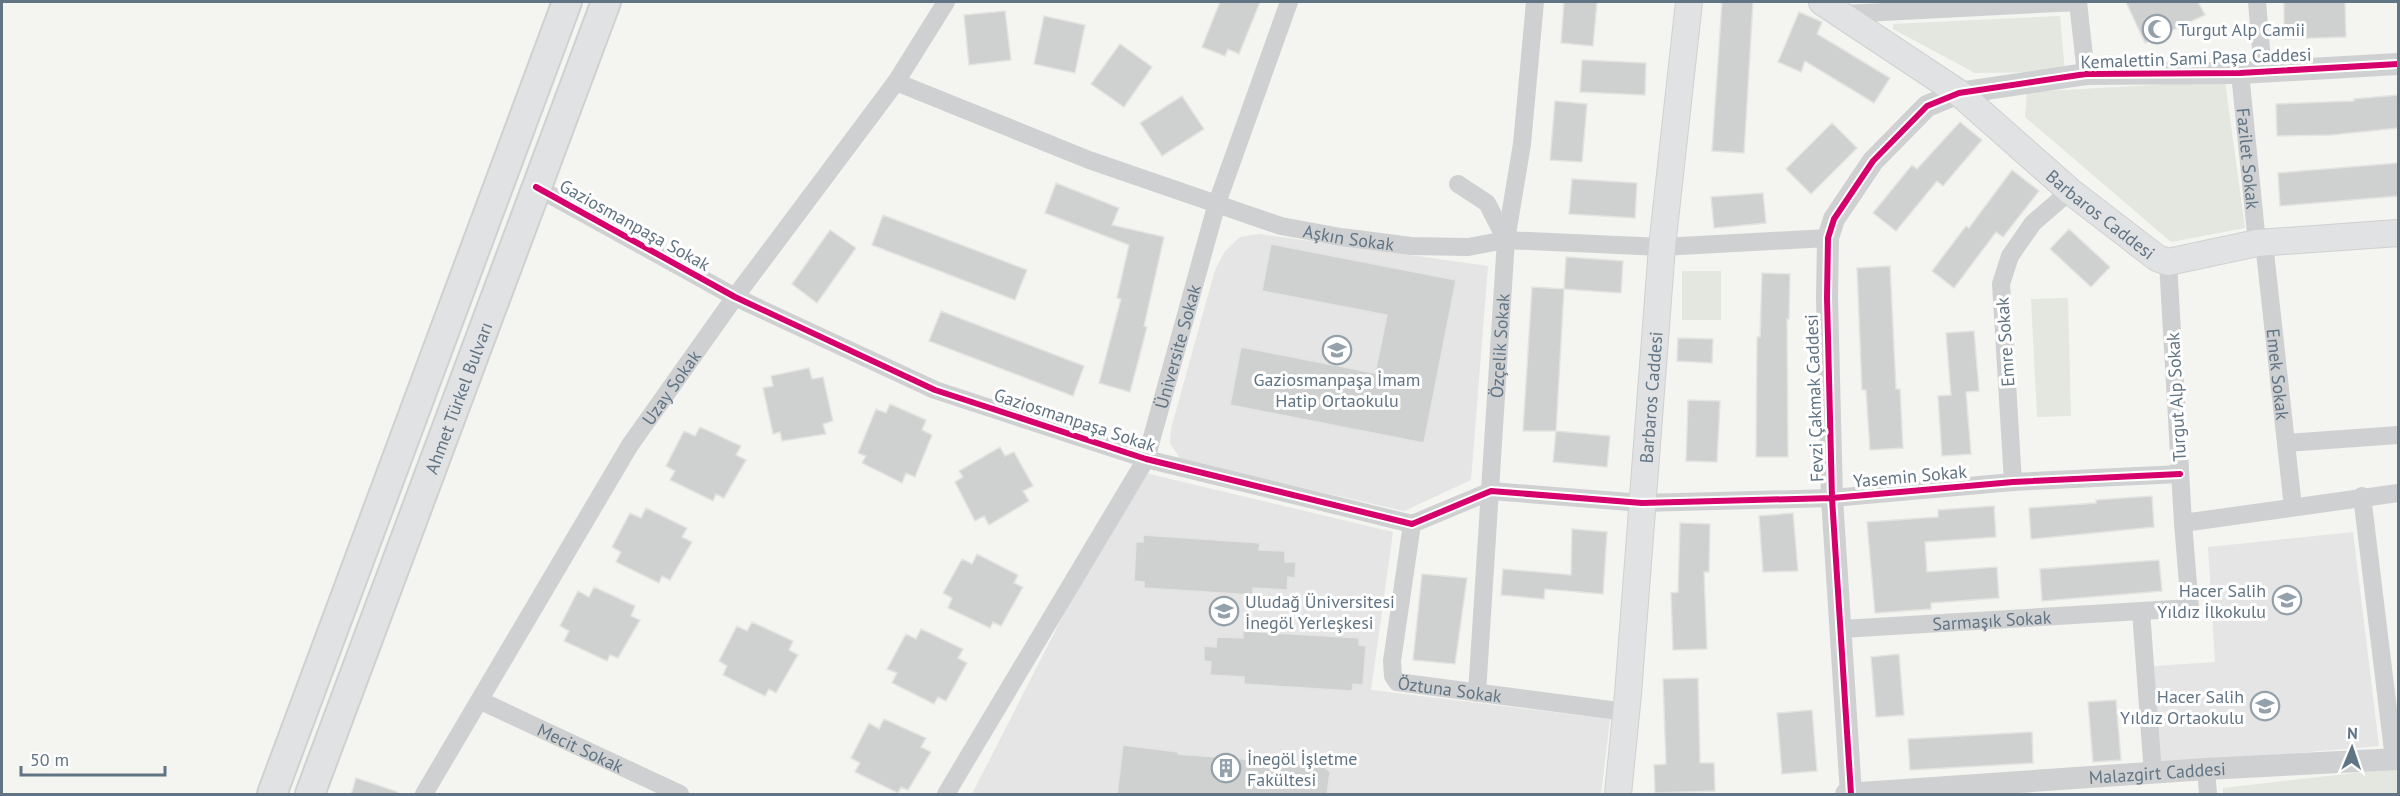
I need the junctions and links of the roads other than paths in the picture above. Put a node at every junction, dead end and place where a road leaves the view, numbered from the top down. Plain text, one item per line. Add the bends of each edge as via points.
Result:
1 (567, 2) edge
2 (606, 2) edge
3 (946, 2) edge
4 (1289, 2) edge
5 (1535, 2) edge
6 (1689, 2) edge
7 (2078, 2) edge
8 (2257, 2) edge
9 (1833, 8) edge
10 (2398, 64) edge
11 (2263, 72) junction
12 (2240, 73) junction
13 (2086, 74) junction
14 (896, 82) junction
15 (1959, 93) junction
16 (1458, 184) dead end
17 (536, 187) junction
18 (2070, 191) junction
19 (1217, 203) junction
20 (2398, 233) edge
21 (1828, 238) junction
22 (1506, 240) junction
23 (2261, 243) junction
24 (1662, 247) junction
25 (2168, 262) junction
26 (735, 297) junction
27 (2398, 435) edge
28 (2286, 443) junction
29 (1146, 459) junction
30 (2180, 474) junction
31 (2013, 483) junction
32 (1491, 491) junction
33 (2398, 493) edge
34 (2362, 496) junction
35 (1832, 498) junction
36 (1642, 503) junction
37 (2293, 507) junction
38 (2183, 523) junction
39 (1412, 524) junction
40 (2141, 611) junction
41 (1842, 629) junction
42 (1477, 693) junction
43 (481, 701) junction
44 (1626, 712) junction
45 (2396, 759) edge
46 (2206, 769) junction
47 (2153, 774) junction
48 (1851, 794) edge
49 (272, 795) edge
50 (310, 795) edge
51 (424, 795) edge
52 (680, 795) edge
53 (946, 795) edge
54 (1618, 795) edge
55 (1846, 795) edge
56 (2208, 795) edge

1 - 49 main road, Ahmet Türkel Bulvarı
2 - 17 main road, Ahmet Türkel Bulvarı
3 - 14 street, Uzay Sokak
4 - 19 street, Üniversite Sokak
5 - 22 street, Özçelik Sokak via 1522,144
6 - 24 main road, Barbaros Caddesi
7 - 9 street
7 - 13 street
8 - 11 street
9 - 15 main road, Barbaros Caddesi
10 - 11 street, Kemalettin Sami Paşa Caddesi
11 - 12 street, Kemalettin Sami Paşa Caddesi
12 - 13 street, Kemalettin Sami Paşa Caddesi
12 - 23 street, Fazilet Sokak
13 - 15 street, Kemalettin Sami Paşa Caddesi
14 - 19 street, Aşkın Sokak via 1089,160
14 - 26 street, Uzay Sokak
15 - 18 main road, Barbaros Caddesi
15 - 21 street, Fevzi Çakmak Caddesi via 1927,106 1873,161 1834,219
16 - 22 street via 1487,203
17 - 26 street, Gaziosmanpaşa Sokak
17 - 50 main road, Ahmet Türkel Bulvarı
18 - 25 main road, Barbaros Caddesi via 2157,258
18 - 31 street, Emre Sokak via 2033,223 2010,256 2001,284
19 - 22 street, Aşkın Sokak via 1281,226 1411,246 1468,247
19 - 29 street, Üniversite Sokak
20 - 23 main road, Barbaros Caddesi
21 - 24 street, Aşkın Sokak
21 - 35 street, Fevzi Çakmak Caddesi
22 - 24 street, Aşkın Sokak
22 - 32 street, Özçelik Sokak
23 - 25 main road, Barbaros Caddesi
23 - 28 street, Emek Sokak
24 - 36 main road, Barbaros Caddesi
25 - 30 street, Turgut Alp Sokak
26 - 29 street, Gaziosmanpaşa Sokak via 935,390
26 - 43 street, Uzay Sokak via 630,445
27 - 28 street
28 - 37 street, Emek Sokak
29 - 39 street, Gaziosmanpaşa Sokak
29 - 53 street, Üniversite Sokak
30 - 31 street, Yasemin Sokak
30 - 38 street, Turgut Alp Sokak
31 - 35 street, Yasemin Sokak
32 - 36 street
32 - 39 street
32 - 42 street, Özçelik Sokak
33 - 34 street
34 - 37 street
34 - 45 street
35 - 36 street, Yasemin Sokak
35 - 41 street, Fevzi Çakmak Caddesi
36 - 44 main road, Barbaros Caddesi
37 - 38 street
38 - 40 street, Turgut Alp Sokak via 2190,608
39 - 42 street, Öztuna Sokak via 1393,676 1397,682
40 - 41 street, Sarmaşık Sokak
40 - 47 street
41 - 48 street, Fevzi Çakmak Caddesi
42 - 44 street, Öztuna Sokak
43 - 51 street, Uzay Sokak
43 - 52 street, Mecit Sokak
44 - 54 main road, Barbaros Caddesi
45 - 46 street, Malazgirt Caddesi
46 - 47 street, Malazgirt Caddesi
46 - 56 street
47 - 48 street, Malazgirt Caddesi
48 - 55 street, Malazgirt Caddesi

